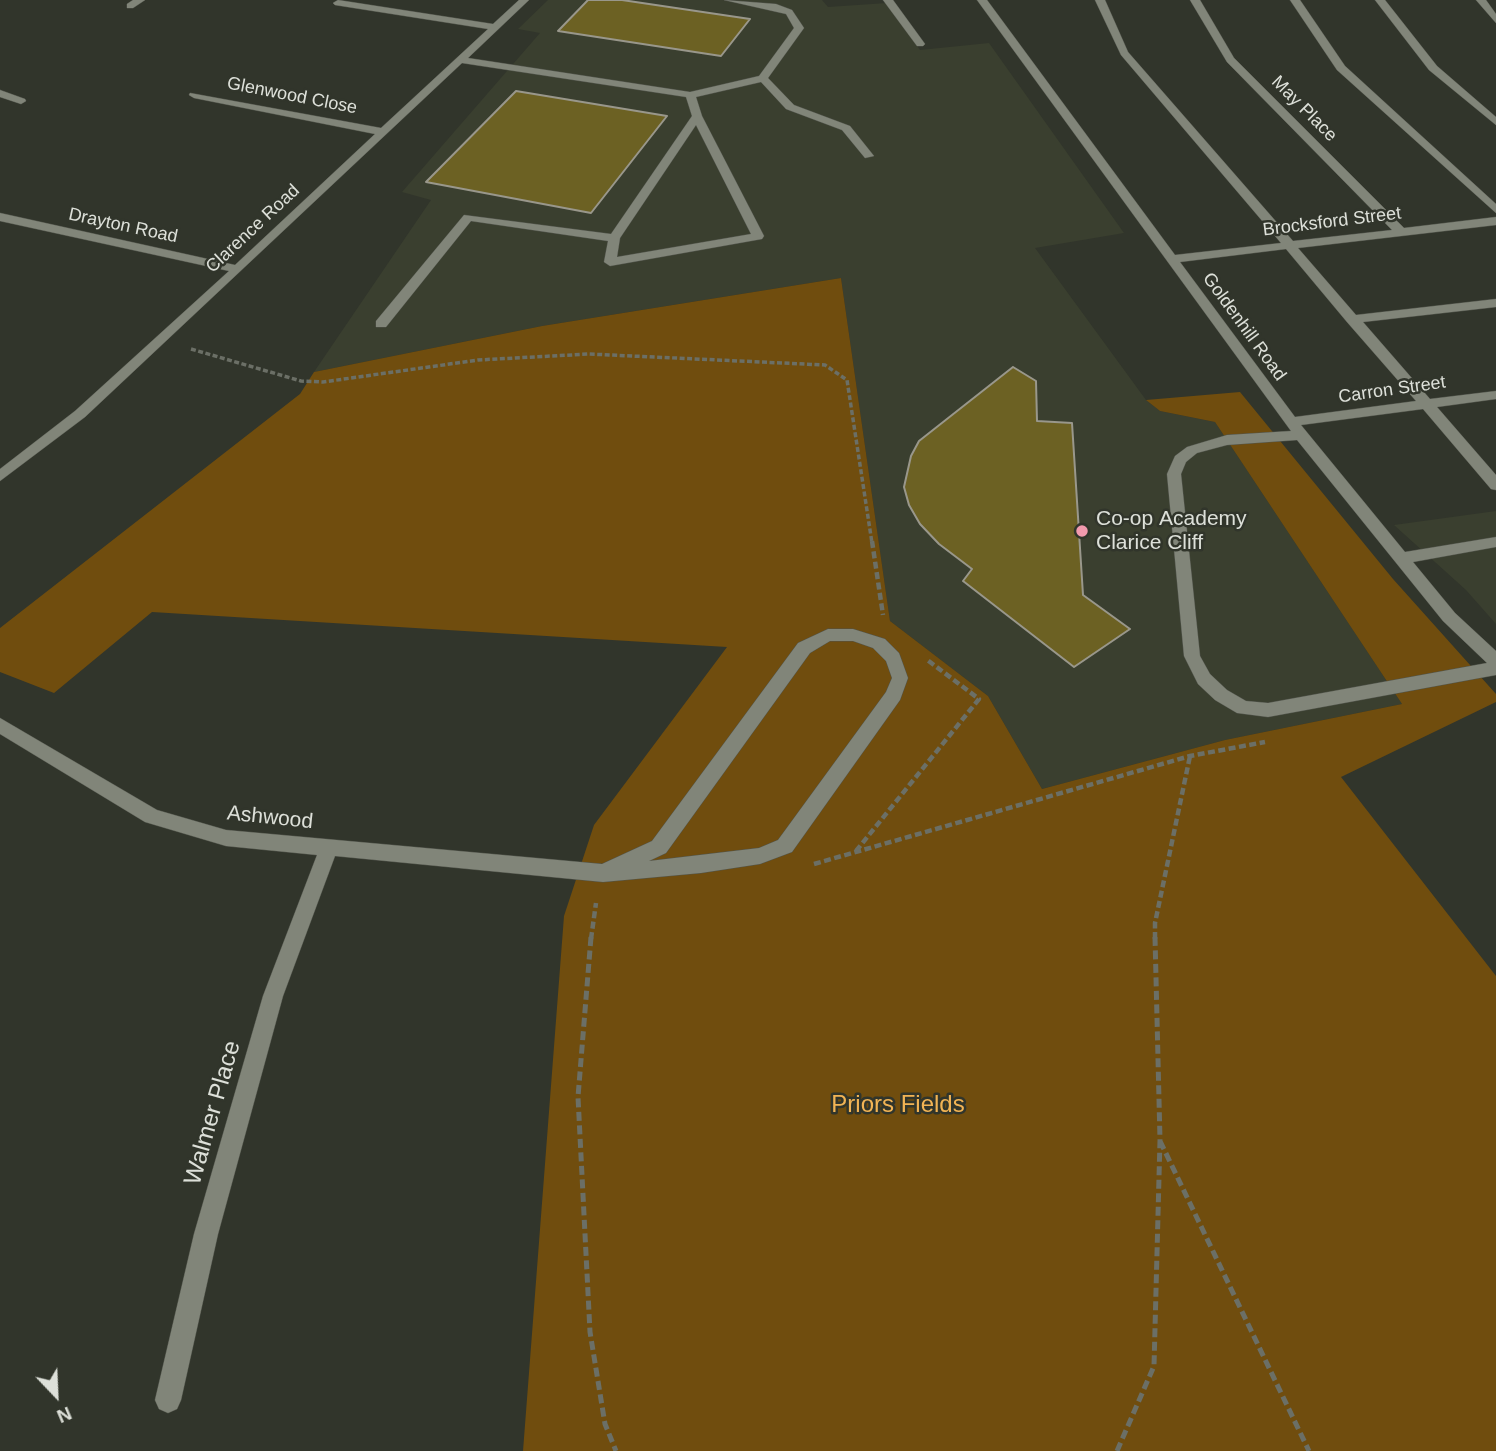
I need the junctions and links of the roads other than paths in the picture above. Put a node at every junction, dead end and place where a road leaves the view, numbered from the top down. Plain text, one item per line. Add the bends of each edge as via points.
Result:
1 (140, 0) edge
2 (524, 0) edge
3 (729, 0) edge
4 (888, 0) edge
5 (982, 0) edge
6 (1100, 0) edge
7 (1195, 0) edge
8 (1295, 0) edge
9 (1380, 0) edge
10 (1481, 0) edge
11 (338, 3) dead end
12 (130, 6) dead end
13 (1496, 20) edge
14 (494, 27) junction
15 (920, 44) dead end
16 (460, 60) junction
17 (763, 78) junction
18 (2, 95) edge
19 (194, 95) dead end
20 (690, 95) junction
21 (21, 101) dead end
22 (697, 116) junction
23 (1496, 122) edge
24 (383, 132) junction
25 (869, 156) dead end
26 (1496, 210) edge
27 (0, 217) edge
28 (1496, 222) edge
29 (1401, 232) junction
30 (614, 237) junction
31 (1290, 245) junction
32 (1172, 259) junction
33 (238, 269) junction
34 (1496, 303) edge
35 (1352, 319) junction
36 (381, 324) dead end
37 (1496, 395) edge
38 (1427, 405) junction
39 (1297, 429) junction
40 (0, 476) edge
41 (1496, 485) edge
42 (1496, 542) edge
43 (1401, 558) junction
44 (1496, 661) edge
45 (1496, 668) edge
46 (0, 724) edge
47 (328, 846) junction
48 (603, 873) junction
49 (168, 1400) dead end

1 - 12 street
2 - 14 street, Clarence Road
3 - 17 street via 789,12 799,29
4 - 15 street
5 - 32 street, Goldenhill Road
6 - 31 street via 1124,53
7 - 29 street, May Place via 1230,60
8 - 26 street via 1341,68
9 - 23 street via 1433,68
10 - 13 street
11 - 14 street
14 - 16 street, Clarence Road
16 - 20 street
16 - 24 street, Clarence Road
17 - 20 street
17 - 25 street via 790,107 846,128
18 - 21 street
19 - 24 street, Glenwood Close
20 - 22 street
22 - 30 street
22 - 30 street via 758,236 610,262
24 - 33 street, Clarence Road
27 - 33 street, Drayton Road
28 - 29 street, Brocksford Street
29 - 31 street, Brocksford Street
30 - 36 street via 468,217
31 - 32 street, Brocksford Street
31 - 35 street
32 - 39 street, Goldenhill Road
33 - 40 street, Clarence Road via 80,414
34 - 35 street
35 - 38 street
37 - 38 street, Carron Street
38 - 39 street, Carron Street
38 - 41 street
39 - 43 street, Goldenhill Road
39 - 45 street, Carron Street via 1192,450 1180,459 1174,474 1192,656 1205,679 1243,708 1268,710
42 - 43 street
43 - 44 street, Goldenhill Road via 1449,617
46 - 47 street, Ashwood via 152,816 226,838
47 - 48 street, Ashwood
47 - 49 street, Walmer Place via 270,1009 206,1234
48 - 48 street, Ashwood via 659,847 804,648 828,635 853,635 878,643 893,658 900,678 894,695 785,846 760,856 701,865

